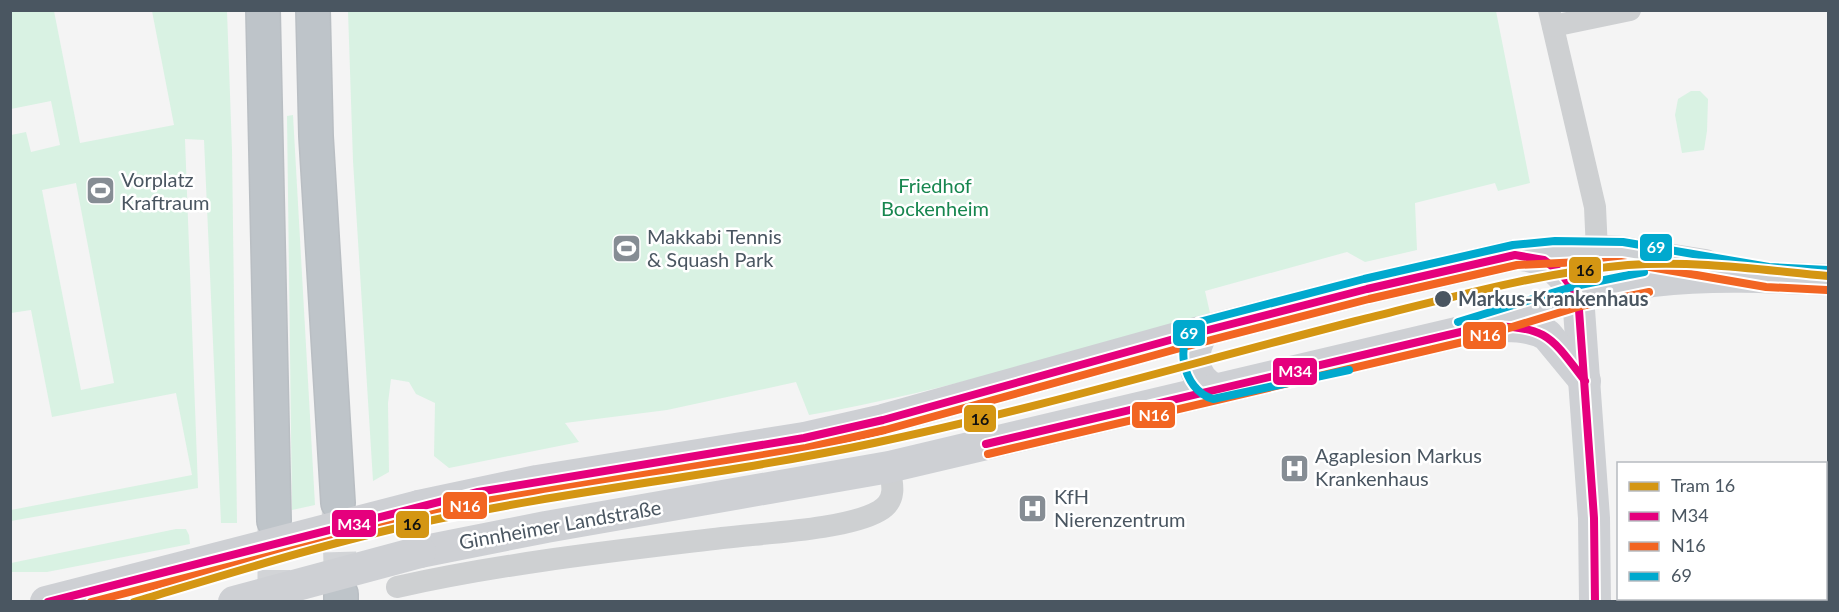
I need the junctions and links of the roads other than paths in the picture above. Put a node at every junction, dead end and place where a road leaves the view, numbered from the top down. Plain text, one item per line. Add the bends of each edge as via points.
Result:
1 (263, 10) edge
2 (313, 10) edge
3 (1630, 10) edge
4 (1551, 18) edge
5 (1597, 251) junction
6 (1515, 255) junction
7 (1768, 277) junction
8 (1828, 280) edge
9 (1578, 296) junction
10 (1486, 326) junction
11 (1203, 332) junction
12 (1585, 381) junction
13 (1214, 389) junction
14 (889, 467) junction
15 (338, 503) tunnel mouth
16 (274, 521) tunnel mouth
17 (397, 587) dead end
18 (46, 602) edge
19 (234, 602) edge
20 (1595, 602) edge

1 - 16 highway
2 - 15 highway via 316,136
3 - 4 street
4 - 5 street via 1592,190
5 - 6 main road, Ginnheimer Landstraße
5 - 7 main road, Ginnheimer Landstraße
5 - 9 street
6 - 9 main road via 1544,260 1561,273
6 - 11 main road, Ginnheimer Landstraße
7 - 8 main road, Ginnheimer Landstraße
7 - 9 main road, Ginnheimer Landstraße via 1675,279
9 - 10 main road, Ginnheimer Landstraße
9 - 12 main road
10 - 12 main road via 1520,326 1540,331 1551,338
10 - 13 main road, Ginnheimer Landstraße
11 - 13 main road via 1195,347 1194,362 1200,379
11 - 18 main road, Ginnheimer Landstraße, bridge via 883,420 804,438 478,492
12 - 20 main road
13 - 14 main road, Ginnheimer Landstraße
14 - 17 street, Ginnheimer Landstraße via 891,499 879,512 862,518 616,550
14 - 19 main road, Ginnheimer Landstraße, bridge via 525,530 420,552

